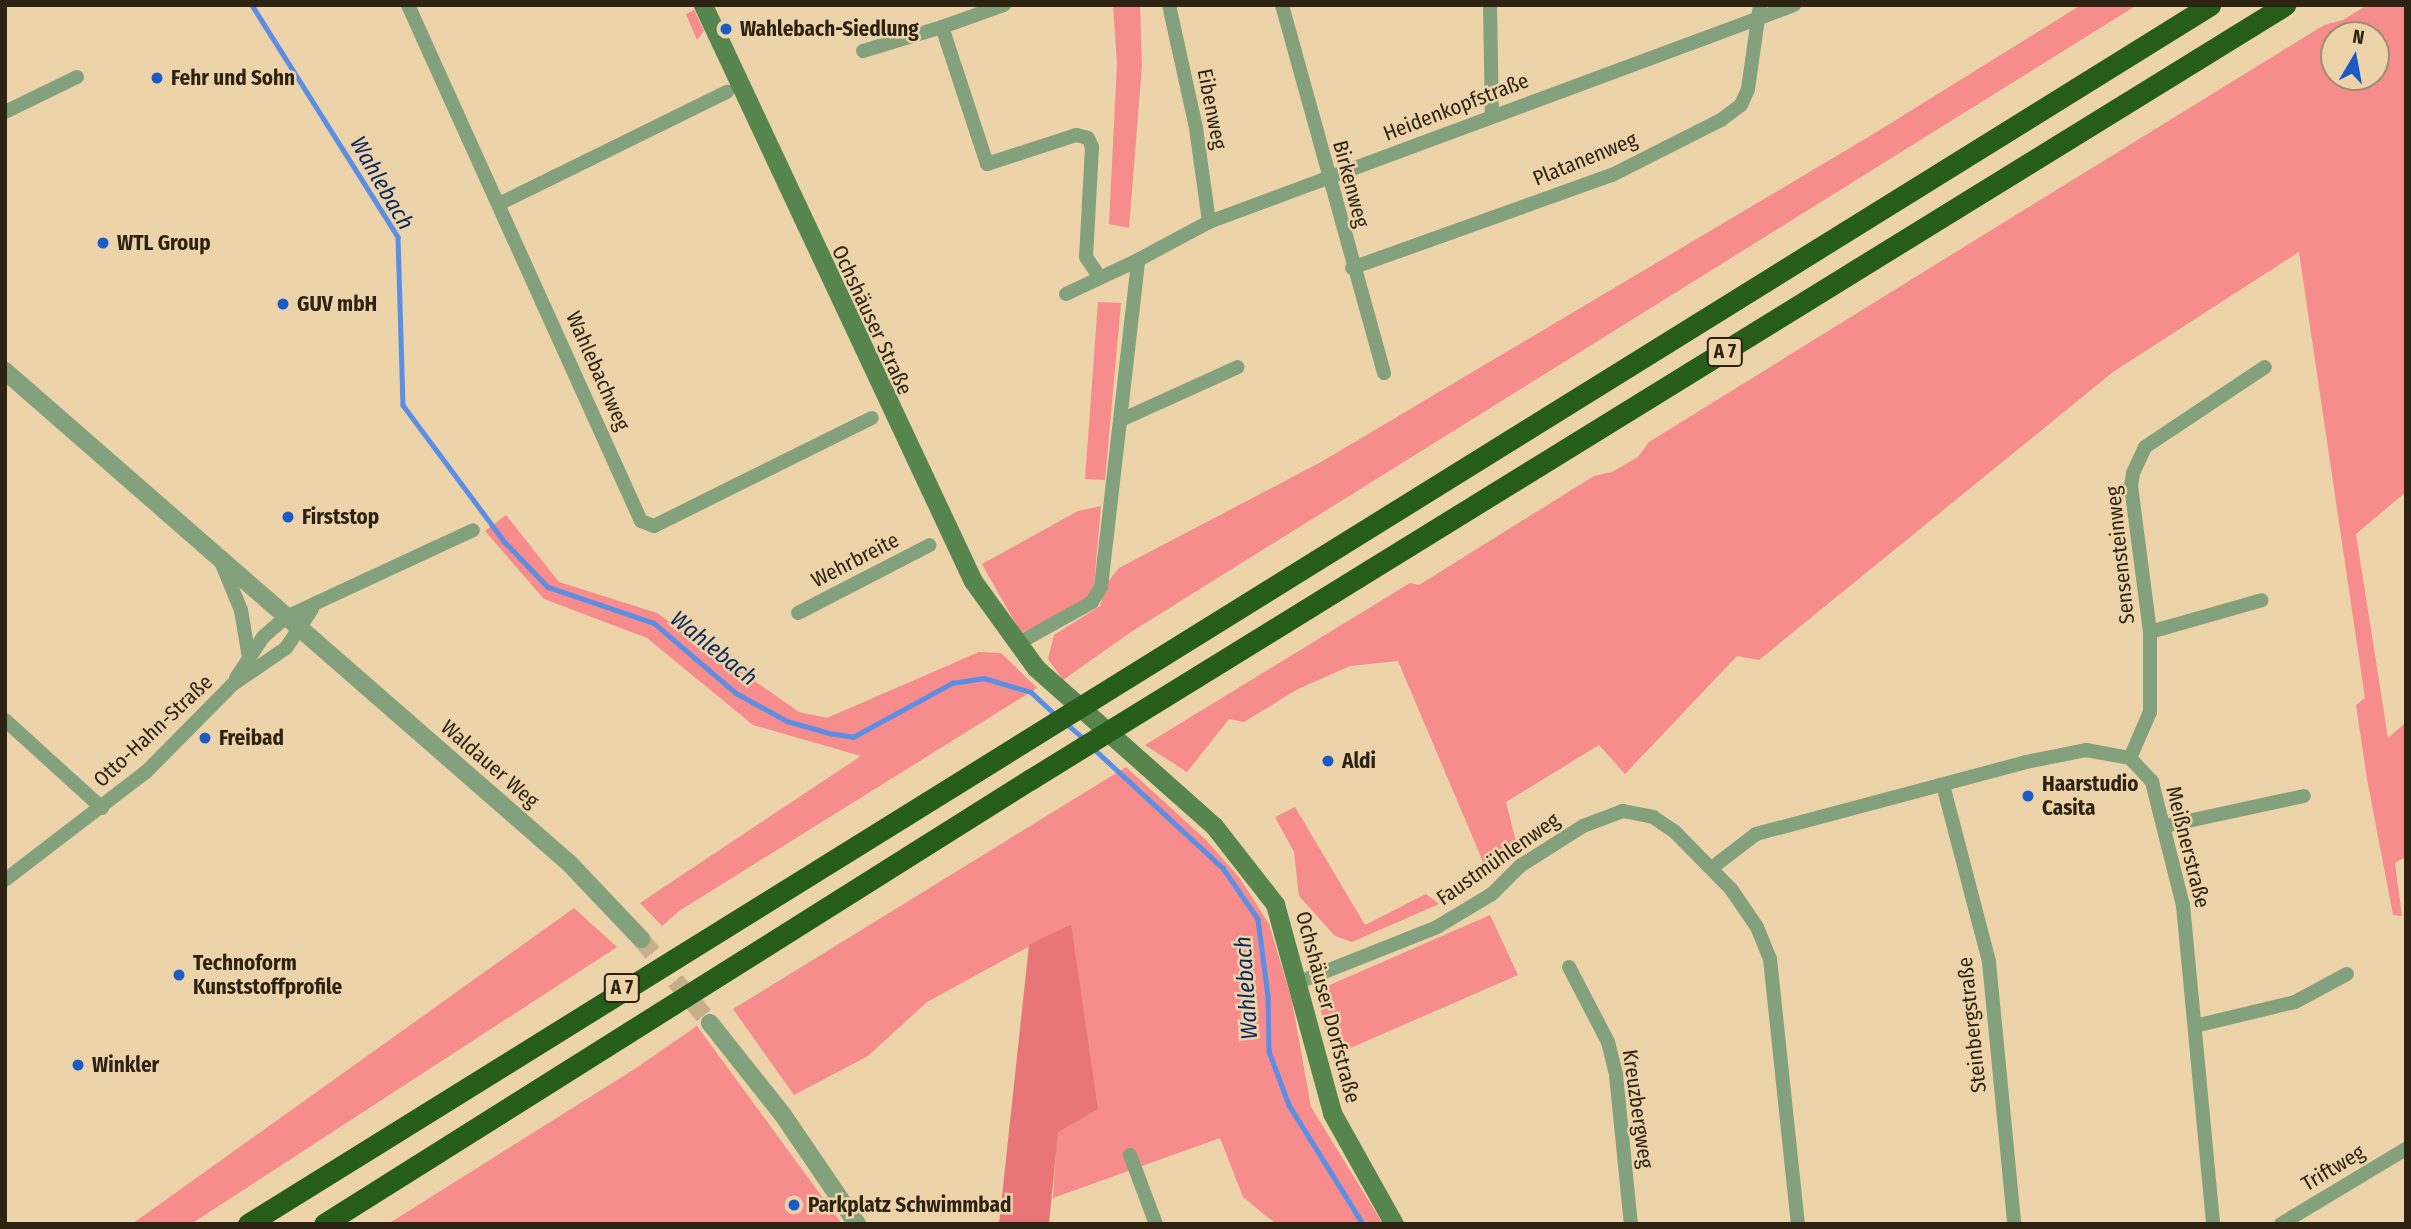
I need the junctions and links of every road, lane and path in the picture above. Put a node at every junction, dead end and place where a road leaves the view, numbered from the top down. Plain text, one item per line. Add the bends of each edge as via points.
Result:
1 (408, 5) edge
2 (703, 5) edge
3 (1004, 5) edge
4 (1169, 5) edge
5 (1282, 5) edge
6 (1490, 5) edge
7 (1794, 5) edge
8 (2210, 5) edge
9 (2285, 5) edge
10 (1759, 11) edge
11 (942, 27) junction
12 (863, 51) dead end
13 (78, 77) dead end
14 (727, 92) dead end
15 (5, 112) edge
16 (1492, 115) junction
17 (1328, 178) junction
18 (501, 203) junction
19 (1209, 222) junction
20 (1138, 260) junction
21 (1352, 268) junction
22 (1100, 278) junction
23 (1066, 294) dead end
24 (1238, 367) dead end
25 (2264, 367) dead end
26 (5, 371) edge
27 (1384, 373) dead end
28 (872, 418) dead end
29 (1121, 420) junction
30 (473, 530) dead end
31 (930, 545) dead end
32 (222, 564) junction
33 (2262, 600) dead end
34 (312, 609) junction
35 (798, 613) dead end
36 (286, 617) junction
37 (302, 631) junction
38 (2150, 632) junction
39 (1017, 644) junction
40 (249, 658) junction
41 (232, 685) junction
42 (5, 720) edge
43 (2130, 758) junction
44 (1943, 785) junction
45 (2304, 796) dead end
46 (102, 808) junction
47 (2165, 826) junction
48 (1713, 867) junction
49 (5, 880) edge
50 (641, 939) tunnel mouth
51 (1569, 967) dead end
52 (2347, 974) dead end
53 (1299, 982) junction
54 (710, 1023) tunnel mouth
55 (2195, 1026) junction
56 (2406, 1149) edge
57 (1130, 1155) dead end
58 (247, 1224) edge
59 (324, 1224) edge
60 (857, 1224) edge
61 (1156, 1224) edge
62 (1394, 1224) edge
63 (1631, 1224) edge
64 (1798, 1224) edge
65 (2014, 1224) edge
66 (2213, 1224) edge
67 (2281, 1224) edge

1 - 18 street, Wahlebachweg
2 - 39 main road, Ochshäuser Straße via 919,474 973,581
3 - 11 street
4 - 19 street, Eibenweg via 1196,128
5 - 17 street, Birkenweg
6 - 16 street
7 - 10 street, Heidenkopfstraße
8 - 58 highway, A 7
9 - 59 highway, A 7 via 1031,779
10 - 16 street, Heidenkopfstraße
10 - 21 street, Platanenweg via 1748,89 1741,105 1721,120 1612,175
11 - 12 street
11 - 22 street via 987,164 1076,135 1088,138 1092,147 1086,257
13 - 15 street
14 - 18 street
16 - 17 street, Heidenkopfstraße
17 - 19 street, Heidenkopfstraße
17 - 21 street, Birkenweg
18 - 28 street, Wahlebachweg via 641,521 654,526
19 - 20 street, Heidenkopfstraße
20 - 22 street, Heidenkopfstraße
20 - 29 street
21 - 27 street, Birkenweg
22 - 23 street, Heidenkopfstraße
24 - 29 street
25 - 38 street, Sensensteinweg via 2145,447 2133,473
26 - 32 street, Waldauer Weg
29 - 39 street via 1101,587 1092,602
30 - 34 street
31 - 35 street, Wehrbreite
32 - 36 street, Waldauer Weg
32 - 40 street via 241,610
33 - 38 street
34 - 36 street
34 - 37 street
36 - 37 street, Waldauer Weg
36 - 40 street, Otto-Hahn-Straße via 262,637
37 - 41 street, Otto-Hahn-Straße via 286,648
37 - 50 street, Waldauer Weg via 569,863
38 - 43 street, Sensensteinweg via 2150,712
39 - 53 main road, Ochshäuser Dorfstraße via 1052,683 1162,776 1248,865 1275,904
40 - 41 street, Otto-Hahn-Straße
41 - 46 street, Otto-Hahn-Straße via 146,772
42 - 46 street, Otto-Hahn-Straße
43 - 44 street via 2086,750
43 - 47 street, Meißnerstraße via 2151,782
44 - 48 street via 1756,834
44 - 65 street, Steinbergstraße via 1989,962
45 - 47 street
46 - 49 street, Otto-Hahn-Straße
47 - 55 street, Meißnerstraße via 2183,905
48 - 53 street, Faustmühlenweg via 1653,817 1623,811 1583,825 1540,851 1492,894 1437,927
48 - 64 street, Faustmühlenweg via 1757,927 1770,958
51 - 63 street, Kreuzbergweg via 1608,1042 1616,1075
52 - 55 street via 2295,1002
53 - 62 main road, Ochshäuser Dorfstraße via 1332,1113
54 - 60 street via 783,1115
55 - 66 street, Meißnerstraße
56 - 67 street, Triftweg
57 - 61 street

